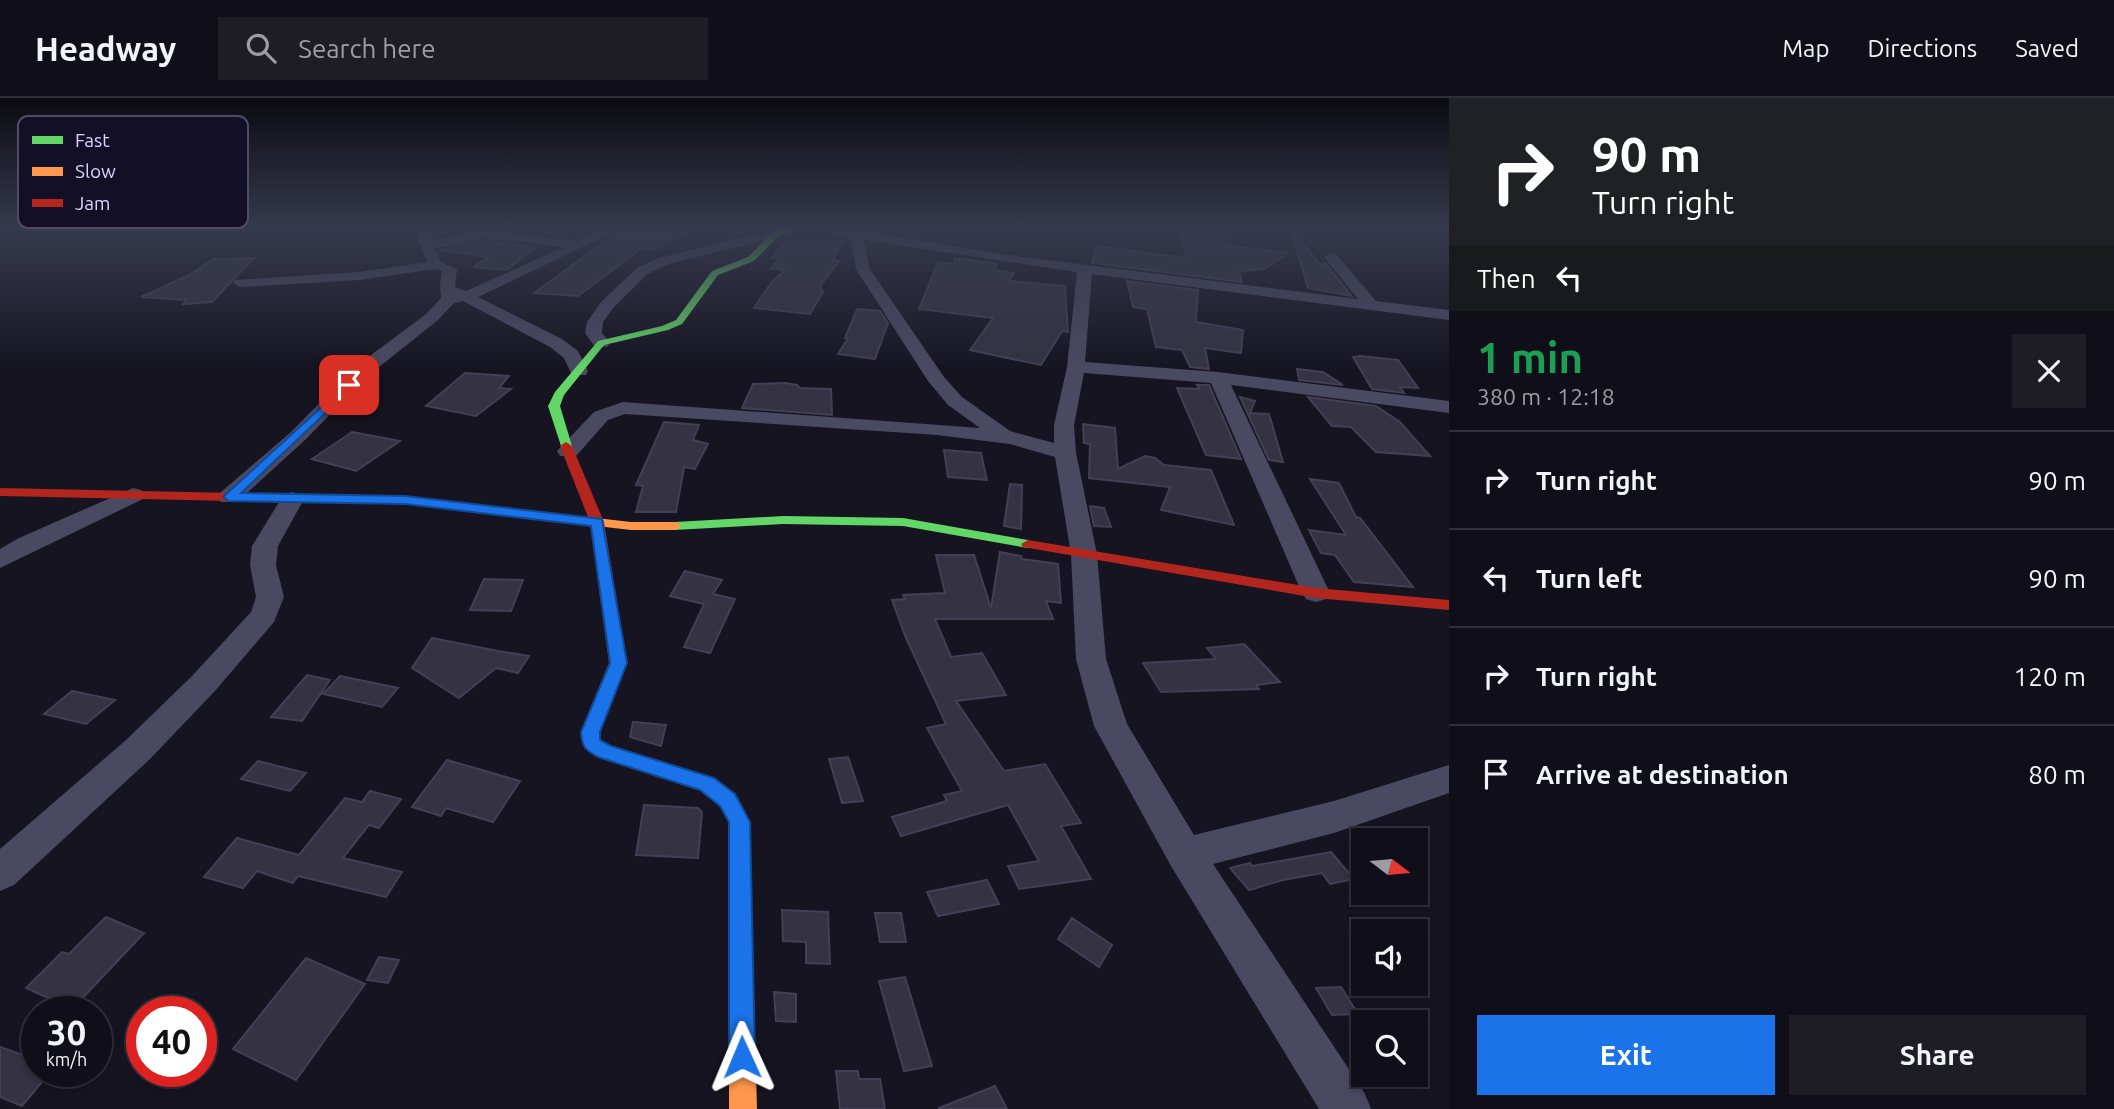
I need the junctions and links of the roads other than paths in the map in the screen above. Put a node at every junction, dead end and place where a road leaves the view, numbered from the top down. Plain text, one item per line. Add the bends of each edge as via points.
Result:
1 (368, 275) edge
2 (450, 275) edge
3 (513, 275) edge
4 (637, 275) edge
5 (713, 275) edge
6 (867, 275) edge
7 (1084, 275) edge
8 (1142, 275) edge
9 (1346, 275) edge
10 (240, 284) dead end
11 (454, 295) junction
12 (1371, 304) junction
13 (1449, 315) edge
14 (601, 343) junction
15 (1076, 368) junction
16 (579, 371) junction
17 (1218, 378) junction
18 (1449, 407) edge
19 (1012, 438) junction
20 (568, 451) junction
21 (1065, 453) junction
22 (0, 492) edge
23 (133, 495) junction
24 (229, 497) junction
25 (292, 499) junction
26 (597, 522) junction
27 (1084, 554) junction
28 (0, 560) edge
29 (1316, 593) junction
30 (1449, 605) edge
31 (1449, 779) edge
32 (1185, 854) junction
33 (0, 873) edge
34 (743, 1109) edge
35 (1347, 1109) edge

1 - 10 street
2 - 11 street
3 - 11 street
4 - 14 street via 595,322 593,333
5 - 14 street via 679,322
6 - 19 street via 937,381 975,417
7 - 15 street
8 - 12 street
9 - 12 street
11 - 16 street via 556,343 572,355
11 - 24 street via 362,371
12 - 13 street
14 - 16 street
15 - 17 street
15 - 21 street via 1064,425
16 - 20 street via 554,406
17 - 18 street
17 - 29 street
19 - 20 street via 623,408 601,416
19 - 21 street
20 - 26 street
21 - 27 street
22 - 23 street
23 - 24 street
23 - 28 street
24 - 25 street
25 - 26 street via 405,500
25 - 33 street via 265,546 263,565 270,597 264,615 152,735
26 - 27 street via 631,526 783,520 903,522
26 - 34 street via 618,663 590,732 591,744 707,784 728,800 739,822
27 - 29 street
27 - 32 street via 1091,659 1111,726
29 - 30 street
31 - 32 street via 1334,817
32 - 35 street

